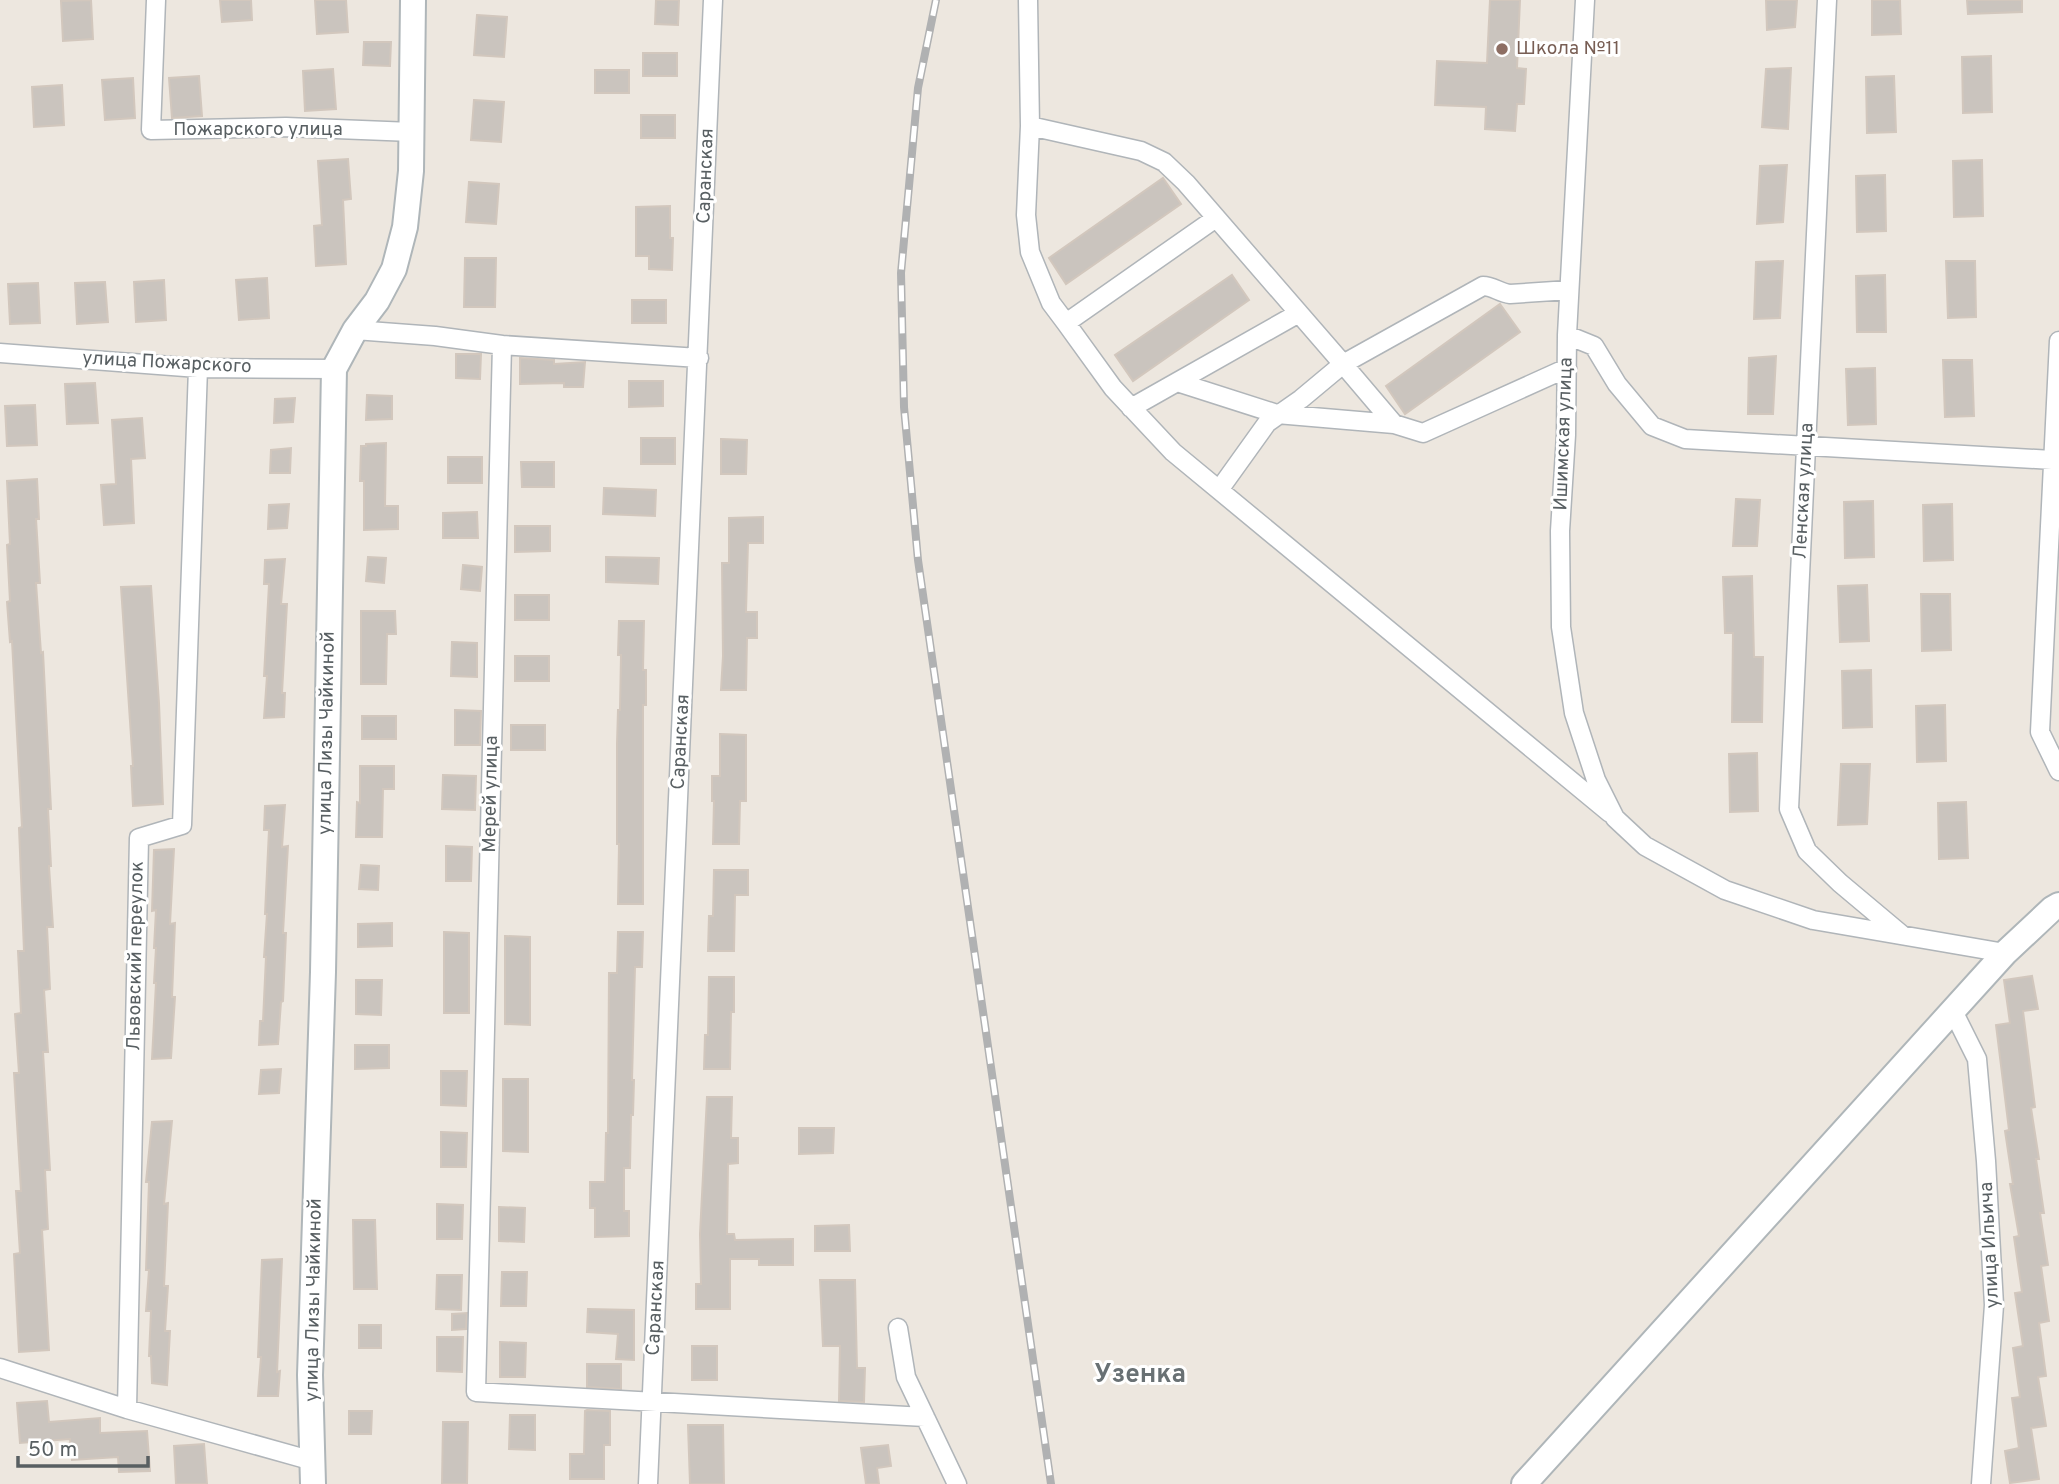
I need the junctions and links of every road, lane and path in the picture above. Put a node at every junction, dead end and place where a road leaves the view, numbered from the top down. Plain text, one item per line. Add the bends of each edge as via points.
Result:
1 (156, 0) edge
2 (413, 0) edge
3 (713, 0) edge
4 (1028, 0) edge
5 (1585, 0) edge
6 (1827, 0) edge
7 (1030, 125) junction
8 (412, 132) junction
9 (1216, 218) junction
10 (1569, 290) junction
11 (1299, 313) junction
12 (1066, 323) junction
13 (355, 330) junction
14 (1567, 335) junction
15 (2059, 341) edge
16 (502, 345) junction
17 (0, 352) edge
18 (699, 358) junction
19 (1343, 364) junction
20 (198, 368) junction
21 (1567, 368) junction
22 (334, 369) junction
23 (1177, 382) junction
24 (1131, 408) junction
25 (1277, 414) junction
26 (1394, 424) junction
27 (1806, 447) junction
28 (2052, 460) junction
29 (1219, 490) junction
30 (2059, 771) edge
31 (1615, 818) junction
32 (2059, 905) edge
33 (1902, 935) junction
34 (2005, 953) junction
35 (1953, 1011) junction
36 (898, 1328) dead end
37 (0, 1368) edge
38 (651, 1401) junction
39 (127, 1409) junction
40 (925, 1417) junction
41 (313, 1473) edge
42 (1534, 1478) edge
43 (648, 1484) edge
44 (957, 1484) edge
45 (1982, 1484) edge

1 - 8 street, Пожарского улица via 151,130
2 - 8 street, улица Лизы Чайкиной
3 - 18 street, Саранская
4 - 7 street
5 - 10 street, Ишимская улица
6 - 27 street, Ленская улица
7 - 9 street via 1154,156 1186,183
7 - 12 street via 1026,215 1030,252 1051,303
8 - 13 street, улица Лизы Чайкиной via 405,227 394,269
9 - 11 street
9 - 12 street
10 - 14 street, Ишимская улица
10 - 19 street via 1504,294 1483,286
11 - 19 street
11 - 23 street
12 - 24 street
13 - 16 street
13 - 22 street, улица Лизы Чайкиной
14 - 21 street, Ишимская улица
14 - 27 street via 1594,346 1616,384 1652,426 1685,439
15 - 28 street
16 - 18 street
16 - 38 street, Мерей улица via 476,1392
17 - 20 street, улица Пожарского
18 - 38 street, Саранская
19 - 25 street
19 - 26 street
20 - 22 street, улица Пожарского
20 - 39 street, Львовский переулок via 182,825 139,838
21 - 26 street via 1423,433
21 - 31 street, Ишимская улица via 1561,627 1574,713 1596,780
22 - 41 street, улица Лизы Чайкиной via 310,1375
23 - 24 street
23 - 25 street
24 - 29 street
25 - 26 street
25 - 29 street
27 - 28 street
27 - 33 street, Ленская улица via 1789,809 1807,851
28 - 30 street via 2040,733
29 - 31 street
31 - 33 street, Ишимская улица via 1645,846 1726,890 1813,920
32 - 34 street
33 - 34 street, Ишимская улица
34 - 35 street
35 - 42 street
35 - 45 street, улица Ильича via 1977,1059 1986,1161 1994,1305
36 - 40 street via 905,1377
37 - 39 street
38 - 40 street
38 - 43 street, Саранская
39 - 41 street
40 - 44 street

